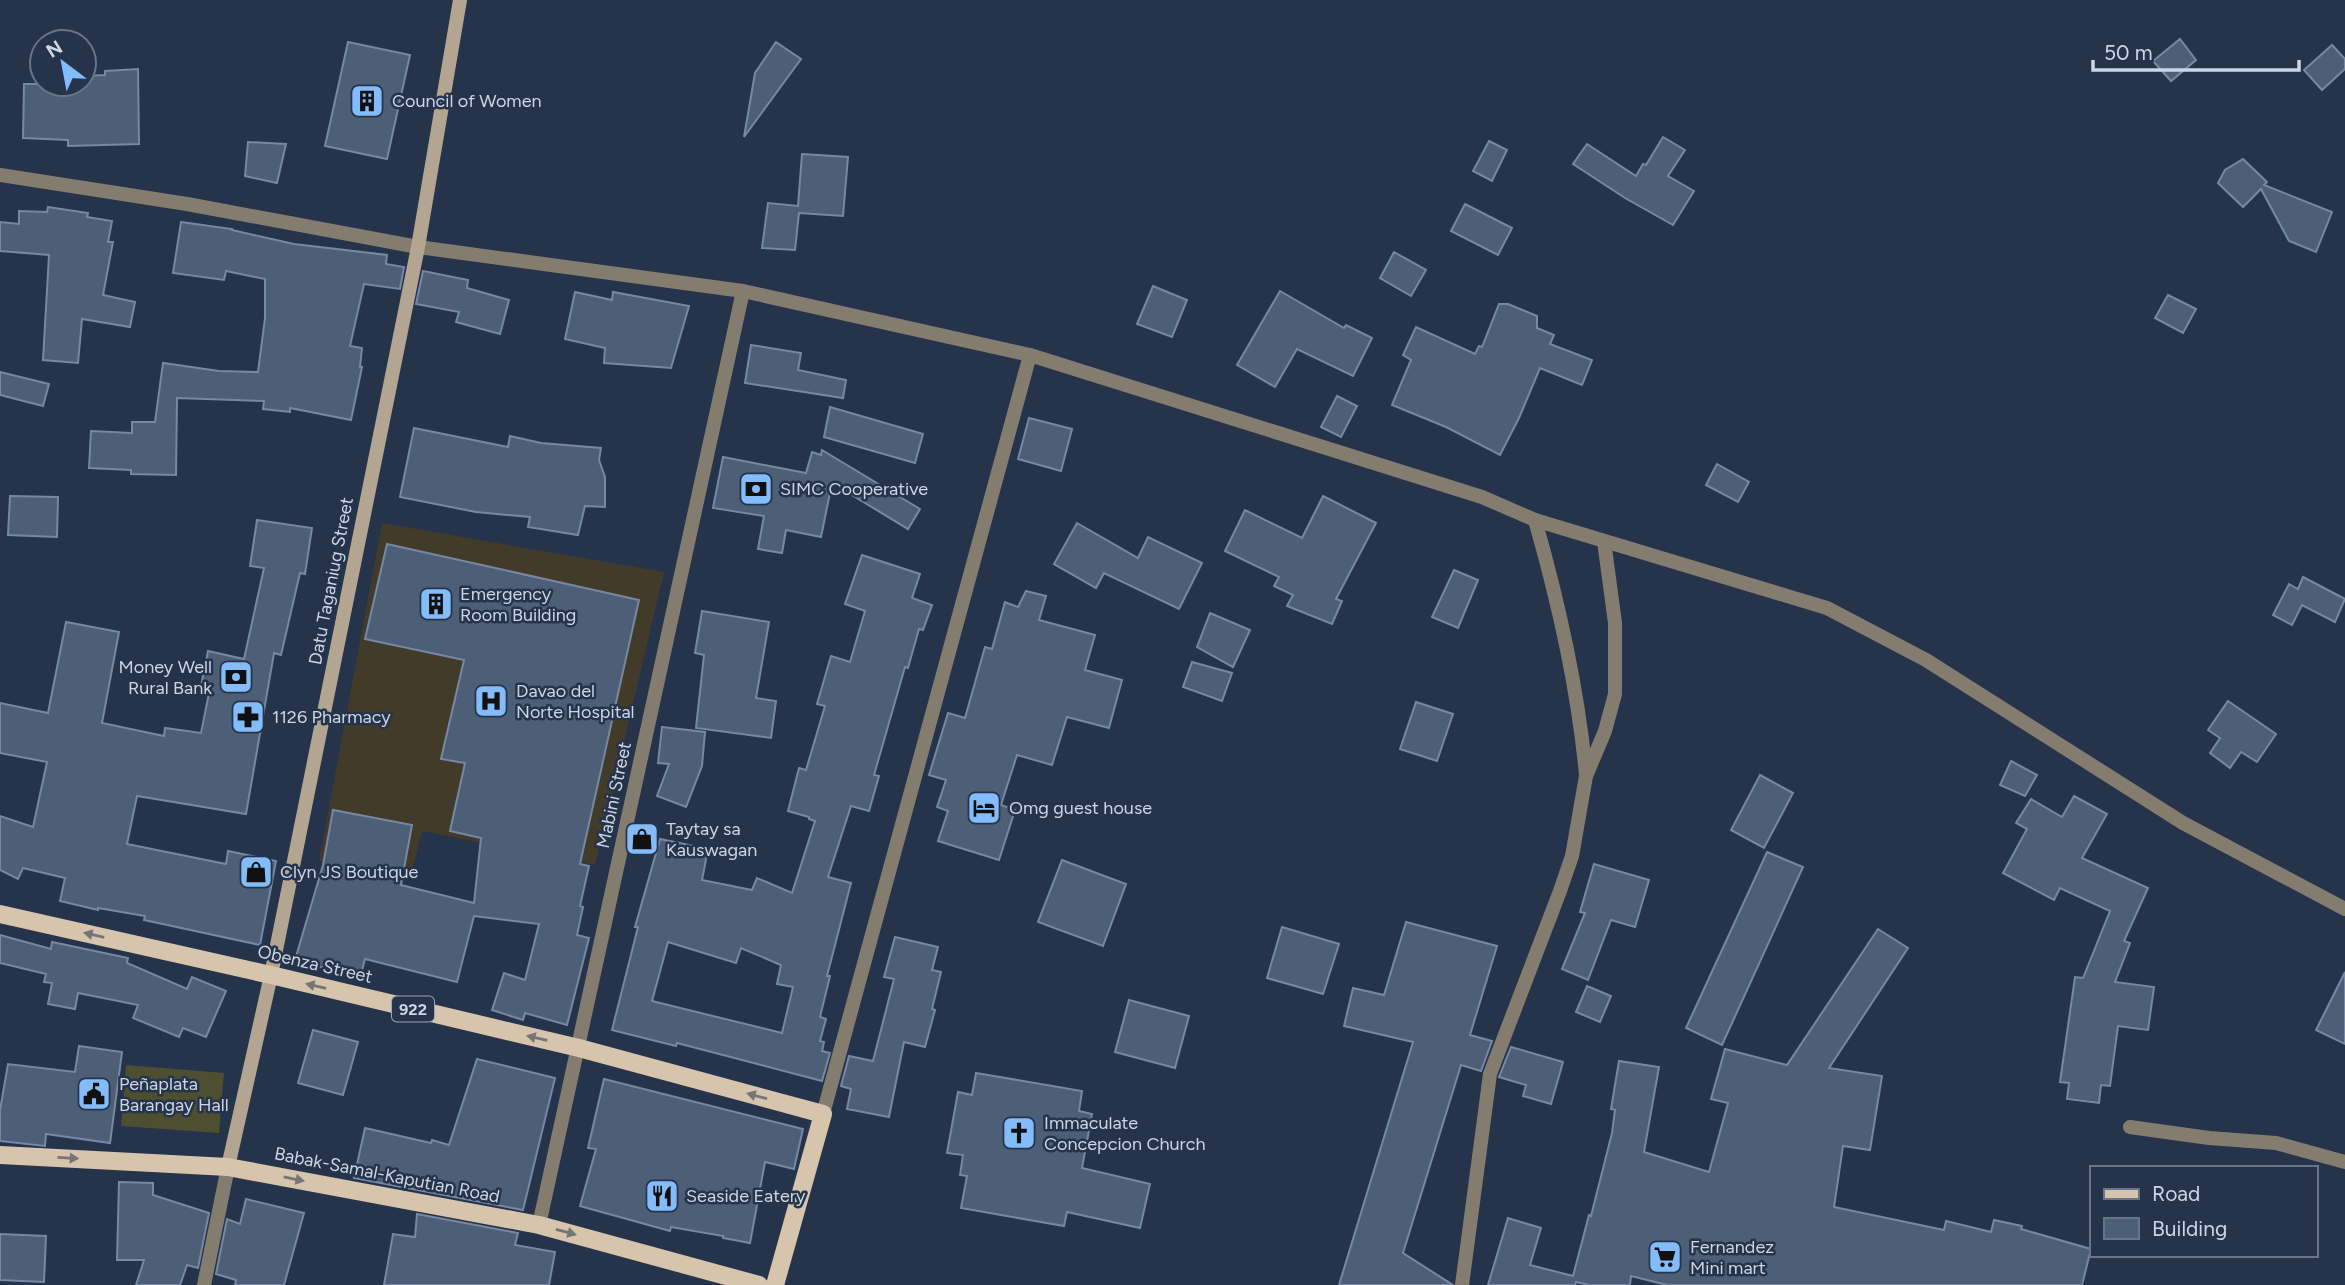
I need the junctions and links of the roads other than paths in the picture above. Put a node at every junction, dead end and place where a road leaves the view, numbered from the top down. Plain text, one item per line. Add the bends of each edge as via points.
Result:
1 (460, 0) edge
2 (0, 175) edge
3 (418, 247) junction
4 (743, 291) junction
5 (1030, 355) junction
6 (1535, 520) junction
7 (1604, 541) junction
8 (1586, 776) junction
9 (2345, 909) edge
10 (0, 914) edge
11 (271, 975) junction
12 (579, 1048) junction
13 (823, 1114) junction
14 (2130, 1127) dead end
15 (0, 1155) edge
16 (2345, 1162) edge
17 (228, 1167) junction
18 (539, 1225) junction
19 (204, 1285) edge
20 (759, 1285) edge
21 (775, 1285) edge
22 (1462, 1285) edge

1 - 3 main road, Datu Taganiug Street
2 - 3 street
3 - 4 street
3 - 11 main road, Datu Taganiug Street
4 - 5 street
4 - 12 street, Mabini Street
5 - 6 street via 1482,497
5 - 13 street
6 - 7 street
6 - 8 street via 1580,714
7 - 8 street via 1615,623 1615,694
7 - 9 street via 1827,608 1926,660 2183,824
8 - 22 street via 1572,856 1490,1074
11 -> 10 main road, Obenza Street / 922
12 -> 11 main road, Obenza Street / 922
11 - 17 main road, Datu Taganiug Street
13 -> 12 main road, Obenza Street / 922
12 - 18 street, Mabini Street
13 - 21 main road
14 - 16 street via 2276,1143
15 -> 17 main road, Babak-Samal-Kaputian Road
17 -> 18 main road, Babak-Samal-Kaputian Road
17 - 19 street
18 -> 20 main road, Babak-Samal-Kaputian Road

